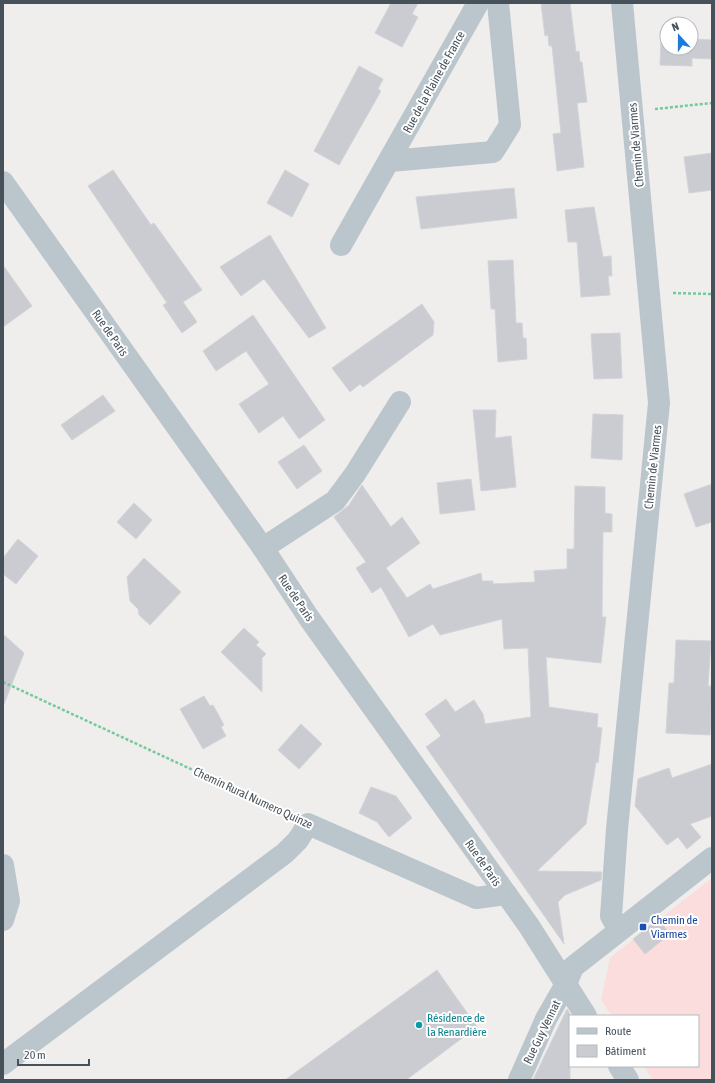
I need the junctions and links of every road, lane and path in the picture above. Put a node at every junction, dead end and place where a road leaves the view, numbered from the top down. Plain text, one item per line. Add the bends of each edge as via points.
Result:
1 (478, 3) edge
2 (498, 3) edge
3 (622, 3) edge
4 (712, 103) edge
5 (633, 111) junction
6 (390, 161) junction
7 (3, 182) edge
8 (341, 245) dead end
9 (650, 293) junction
10 (712, 294) edge
11 (400, 402) dead end
12 (263, 548) junction
13 (3, 682) edge
14 (308, 824) junction
15 (712, 858) edge
16 (3, 865) edge
17 (506, 894) junction
18 (3, 920) edge
19 (619, 930) junction
20 (566, 984) junction
21 (582, 1009) edge
22 (3, 1064) edge
23 (620, 1067) edge
24 (519, 1080) edge
25 (628, 1080) edge

1 - 6 street, Rue de la Plaine de France
2 - 6 street via 510,125 493,152
3 - 5 street, Chemin de Viarmes
4 - 5 path
5 - 9 street, Chemin de Viarmes
6 - 8 street, Rue de la Plaine de France
7 - 12 street, Rue de Paris
9 - 10 path
9 - 19 street, Chemin de Viarmes via 659,403 611,916
11 - 12 street via 335,501
12 - 17 street, Rue de Paris via 309,618
13 - 14 path, Chemin Rural Numero Quinze
14 - 17 street, Chemin Rural Numero Quinze via 476,898
14 - 22 street via 298,840 285,853
15 - 19 street, Rue Guy Vennat
16 - 18 street via 9,901
17 - 20 street, Rue de Paris
19 - 20 street, Rue Guy Vennat via 573,967
20 - 21 street, Rue de Paris
20 - 24 street, Rue Guy Vennat via 546,1019
23 - 25 street

